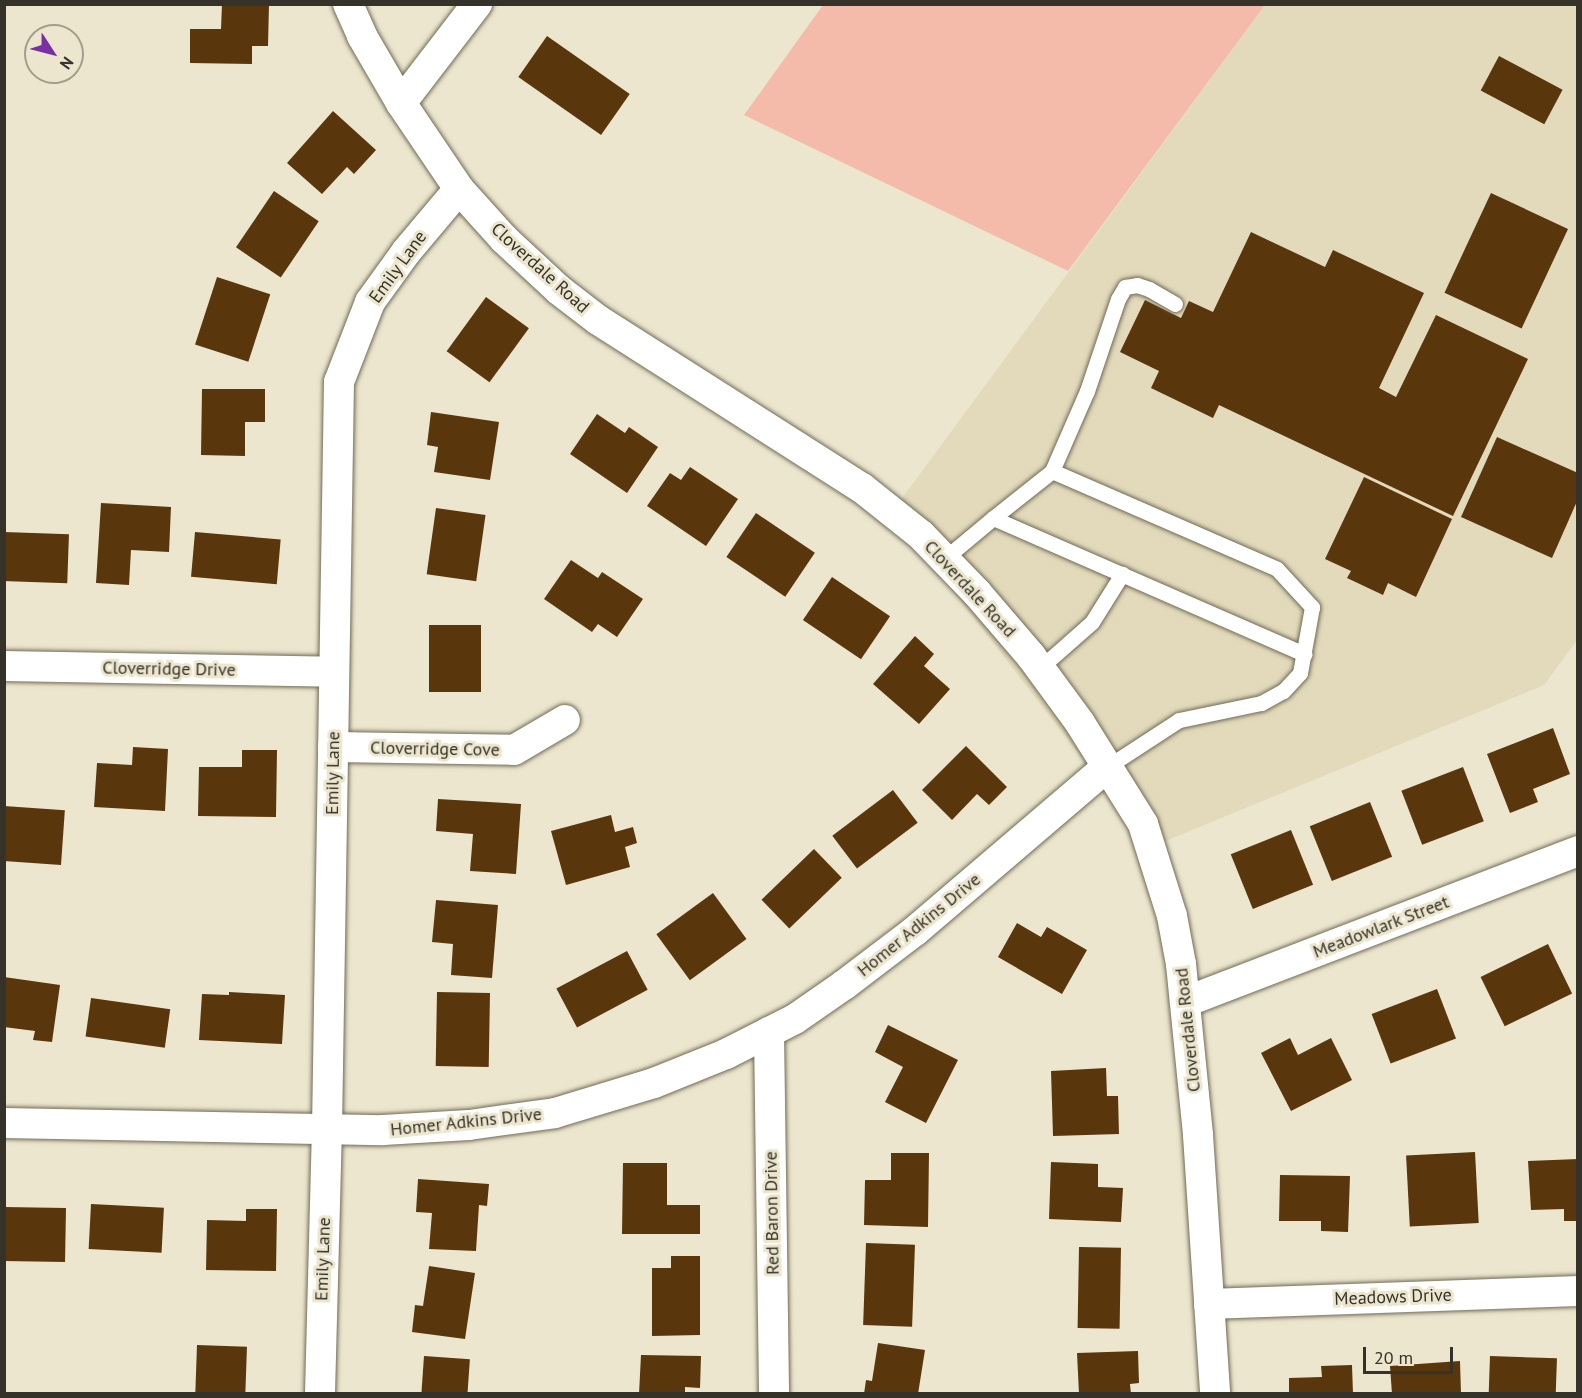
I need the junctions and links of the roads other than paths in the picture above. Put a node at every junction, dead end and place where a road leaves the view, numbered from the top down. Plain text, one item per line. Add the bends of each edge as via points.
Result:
1 (348, 4) edge
2 (477, 4) edge
3 (401, 103) junction
4 (459, 189) junction
5 (1175, 304) dead end
6 (1052, 471) junction
7 (993, 518) junction
8 (944, 559) junction
9 (1122, 574) junction
10 (1305, 654) junction
11 (4, 666) edge
12 (1040, 668) junction
13 (334, 672) junction
14 (565, 720) dead end
15 (333, 747) junction
16 (1107, 767) junction
17 (1578, 851) edge
18 (1185, 1002) junction
19 (769, 1032) junction
20 (4, 1123) edge
21 (327, 1129) junction
22 (1578, 1291) edge
23 (1209, 1304) junction
24 (320, 1394) edge
25 (774, 1394) edge
26 (1215, 1394) edge

1 - 3 street, Cloverdale Road
2 - 3 street
3 - 4 street, Cloverdale Road
4 - 8 street, Cloverdale Road via 504,238 583,308 862,488 921,535
4 - 13 street, Emily Lane via 370,302 339,382
5 - 6 lane via 1149,289 1125,287 1087,392
6 - 7 lane
6 - 10 lane via 1277,569 1312,607
7 - 8 lane
7 - 9 lane
8 - 12 street, Cloverdale Road
9 - 10 lane
9 - 12 lane via 1092,622
10 - 16 lane via 1300,673 1283,691 1261,703 1179,720
11 - 13 street, Cloverridge Drive
12 - 16 street, Cloverdale Road
13 - 15 street, Emily Lane
14 - 15 street, Cloverridge Cove via 514,750
15 - 21 street, Emily Lane
16 - 18 street, Cloverdale Road via 1143,824 1151,847 1172,916
16 - 19 street, Homer Adkins Drive via 915,931 834,992
17 - 18 street, Meadowlark Street
18 - 23 street, Cloverdale Road
19 - 21 street, Homer Adkins Drive via 654,1083 555,1113 469,1125
19 - 25 street, Red Baron Drive
20 - 21 street, Homer Adkins Drive
21 - 24 street, Emily Lane
22 - 23 street, Meadows Drive
23 - 26 street, Cloverdale Road

